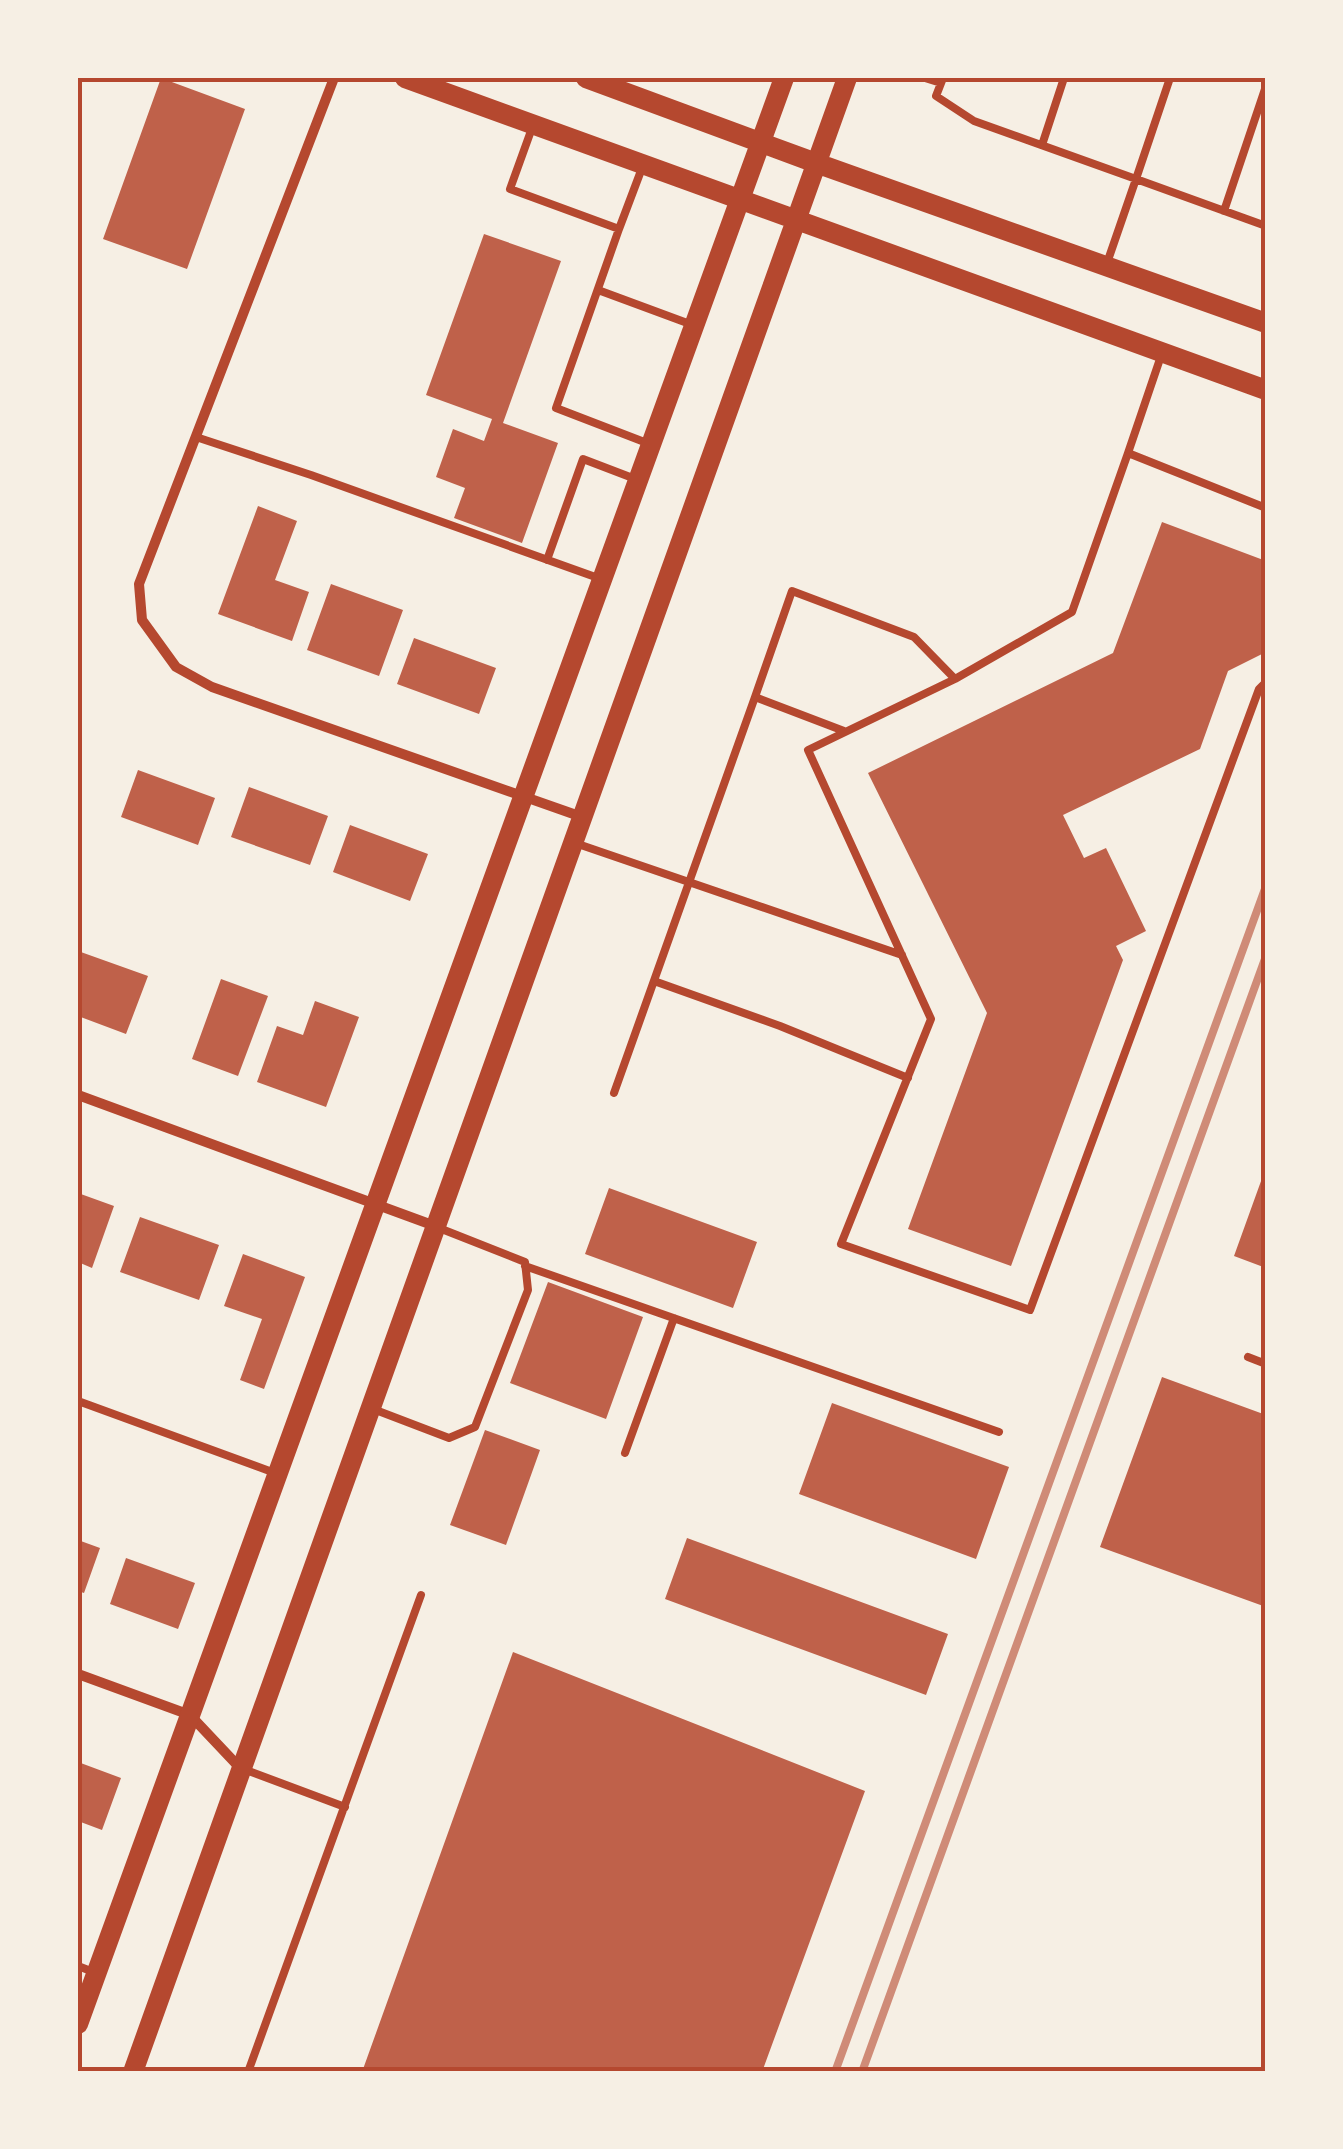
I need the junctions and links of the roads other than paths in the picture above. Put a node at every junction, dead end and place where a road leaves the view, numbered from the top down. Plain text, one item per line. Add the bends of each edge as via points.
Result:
1 (334, 78) edge
2 (405, 78) edge
3 (586, 78) edge
4 (784, 78) edge
5 (848, 78) edge
6 (925, 78) edge
7 (1064, 78) edge
8 (1170, 78) edge
9 (942, 80) edge
10 (1266, 86) edge
11 (533, 124) junction
12 (761, 142) junction
13 (1042, 145) junction
14 (816, 163) junction
15 (643, 164) junction
16 (1136, 179) junction
17 (740, 199) junction
18 (1224, 210) junction
19 (796, 220) junction
20 (1266, 226) edge
21 (620, 229) junction
22 (1106, 266) junction
23 (598, 290) junction
24 (1266, 323) edge
25 (694, 326) junction
26 (1162, 353) junction
27 (1266, 390) edge
28 (196, 437) junction
29 (651, 445) junction
30 (1128, 453) junction
31 (638, 480) junction
32 (1266, 508) edge
33 (547, 560) junction
34 (601, 579) junction
35 (955, 678) junction
36 (1266, 682) edge
37 (755, 696) junction
38 (844, 731) junction
39 (523, 797) junction
40 (582, 817) junction
41 (573, 842) junction
42 (690, 880) junction
43 (902, 955) junction
44 (654, 981) junction
45 (908, 1078) junction
46 (614, 1093) dead end
47 (78, 1096) edge
48 (375, 1204) junction
49 (435, 1226) junction
50 (525, 1266) junction
51 (674, 1318) junction
52 (1248, 1358) dead end
53 (1266, 1364) edge
54 (78, 1400) edge
55 (370, 1408) junction
56 (1000, 1432) dead end
57 (626, 1453) dead end
58 (277, 1473) junction
59 (421, 1596) dead end
60 (78, 1674) edge
61 (190, 1715) junction
62 (241, 1769) junction
63 (345, 1806) junction
64 (87, 1969) edge
65 (78, 2024) edge
66 (133, 2072) edge
67 (248, 2072) edge

1 - 28 street
2 - 11 main road
3 - 12 main road
4 - 12 main road
5 - 14 main road
6 - 9 lane
7 - 13 lane
8 - 16 lane
9 - 13 lane via 936,96 974,122
10 - 18 lane
11 - 15 main road
11 - 21 lane via 510,189
12 - 14 main road
12 - 17 main road
13 - 16 lane
14 - 19 main road
14 - 22 main road
15 - 17 main road
15 - 21 lane
16 - 18 lane
16 - 22 lane
17 - 19 main road
17 - 25 main road
18 - 20 lane
19 - 26 main road
19 - 40 main road
21 - 23 lane
22 - 24 main road
23 - 25 lane
23 - 29 lane via 556,408
25 - 29 main road
26 - 27 main road
26 - 30 lane
28 - 33 lane
28 - 39 street via 139,584 142,620 176,667 212,687
29 - 31 main road
30 - 32 lane
30 - 35 lane via 1072,612
31 - 33 lane via 583,460
31 - 34 main road
33 - 34 lane
34 - 39 main road
35 - 37 lane via 914,637 792,592
35 - 38 lane
36 - 45 lane via 1030,1310 841,1244
37 - 38 lane
37 - 42 lane
38 - 43 lane via 808,750
39 - 40 street
39 - 48 main road
40 - 41 main road
41 - 42 lane
41 - 49 main road
42 - 43 lane
42 - 44 lane
43 - 45 lane via 932,1019
44 - 45 lane
44 - 46 lane
47 - 48 street
48 - 49 street
48 - 58 main road
49 - 50 lane
49 - 55 main road
50 - 51 lane
50 - 55 lane via 528,1290 475,1427 450,1438
51 - 56 lane
51 - 57 lane
52 - 53 lane
54 - 58 lane
55 - 62 main road
58 - 61 main road
59 - 63 lane
60 - 61 street
61 - 62 street
61 - 64 main road
62 - 63 lane
62 - 66 main road
63 - 67 lane
64 - 65 main road

